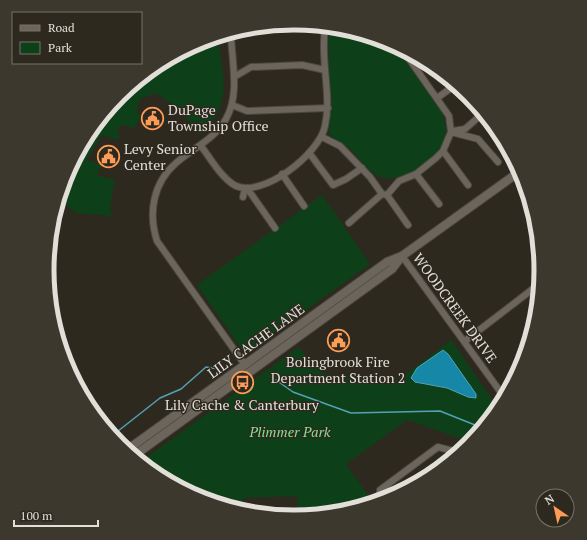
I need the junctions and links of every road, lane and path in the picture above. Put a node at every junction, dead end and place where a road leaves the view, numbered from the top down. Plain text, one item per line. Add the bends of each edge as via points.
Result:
1 (326, 32) edge
2 (231, 38) edge
3 (417, 64) edge
4 (325, 70) junction
5 (234, 77) junction
6 (450, 89) edge
7 (436, 98) junction
8 (232, 105) junction
9 (328, 108) junction
10 (478, 117) edge
11 (451, 132) junction
12 (322, 137) junction
13 (201, 146) junction
14 (443, 151) junction
15 (310, 154) junction
16 (498, 162) dead end
17 (362, 168) junction
18 (282, 174) junction
19 (416, 174) junction
20 (514, 176) edge
21 (468, 185) dead end
22 (246, 188) junction
23 (384, 195) junction
24 (244, 197) dead end
25 (439, 204) dead end
26 (304, 206) dead end
27 (349, 222) dead end
28 (408, 225) dead end
29 (275, 228) dead end
30 (402, 256) junction
31 (533, 289) edge
32 (465, 341) junction
33 (245, 365) junction
34 (250, 372) junction
35 (500, 391) edge
36 (131, 447) edge
37 (451, 451) edge
38 (138, 453) edge
39 (380, 494) edge

1 - 4 street
2 - 5 street
3 - 7 street
4 - 5 street via 302,65 251,67
4 - 9 street
5 - 8 street
6 - 7 street
7 - 11 street via 449,116
8 - 9 street via 247,111
8 - 13 street via 215,134
9 - 12 street
10 - 11 street via 465,129
11 - 14 street
11 - 16 street via 478,139
12 - 15 street
12 - 17 street via 340,146
13 - 22 street via 223,176 235,185
13 - 33 street via 176,163 162,179 151,210 153,229 157,241
14 - 19 street
14 - 21 street
15 - 17 street via 333,185 346,180
15 - 18 street
17 - 23 street
18 - 22 street via 266,185
18 - 26 street
19 - 23 street via 399,181
19 - 25 street
20 - 30 street, LILY CACHE LANE
22 - 24 street
22 - 29 street
23 - 27 street
23 - 28 street
30 - 32 street, WOODCREEK DRIVE
30 - 33 street, LILY CACHE LANE via 386,262
30 - 34 street, LILY CACHE LANE via 392,269
31 - 32 street
32 - 35 street, WOODCREEK DRIVE
33 - 34 street
33 - 36 street, LILY CACHE LANE
34 - 38 street, LILY CACHE LANE
37 - 39 street via 438,447 380,490

